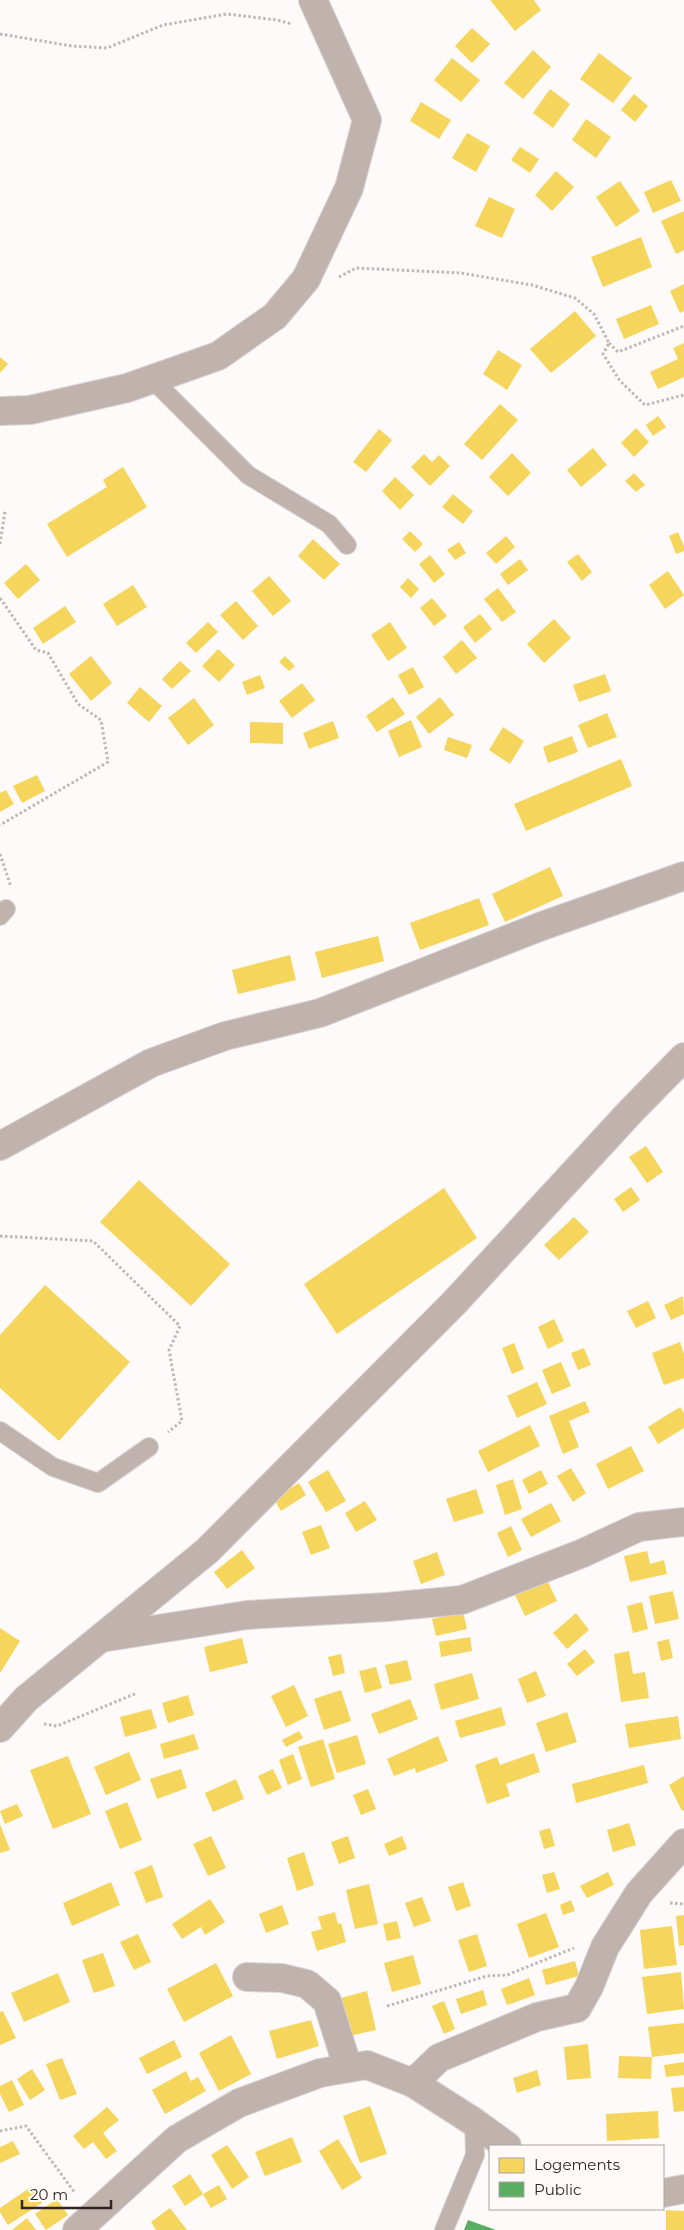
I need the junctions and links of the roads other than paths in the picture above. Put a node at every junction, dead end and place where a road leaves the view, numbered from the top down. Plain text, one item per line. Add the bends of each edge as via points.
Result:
1 (313, 0) edge
2 (152, 379) junction
3 (0, 411) edge
4 (347, 545) dead end
5 (684, 876) edge
6 (684, 1057) edge
7 (0, 1146) edge
8 (0, 1431) edge
9 (149, 1447) road end
10 (684, 1522) edge
11 (100, 1638) junction
12 (4, 1724) edge
13 (684, 1843) edge
14 (247, 1977) dead end
15 (348, 2068) junction
16 (413, 2083) junction
17 (474, 2122) junction
18 (506, 2145) edge
19 (684, 2189) edge
20 (664, 2193) edge
21 (84, 2223) edge
22 (444, 2230) edge

1 - 2 street via 367,120 349,188 306,279 275,316 218,356
2 - 3 street via 128,388 30,410
2 - 4 lane via 248,475 329,524
5 - 7 street via 542,926 320,1013 225,1036 150,1063
6 - 11 street via 454,1303 207,1551
8 - 9 lane via 53,1466 98,1483
10 - 11 street via 639,1528 462,1600 387,1608 247,1615
11 - 12 street via 26,1699
13 - 16 street via 639,1893 610,1938 577,2008 537,2017 439,2058
14 - 15 street via 282,1978 307,1984 327,2001
15 - 16 street via 367,2065
15 - 21 street via 320,2073 239,2103 185,2134
16 - 17 street
17 - 18 street
17 - 22 lane via 475,2155
19 - 20 street

